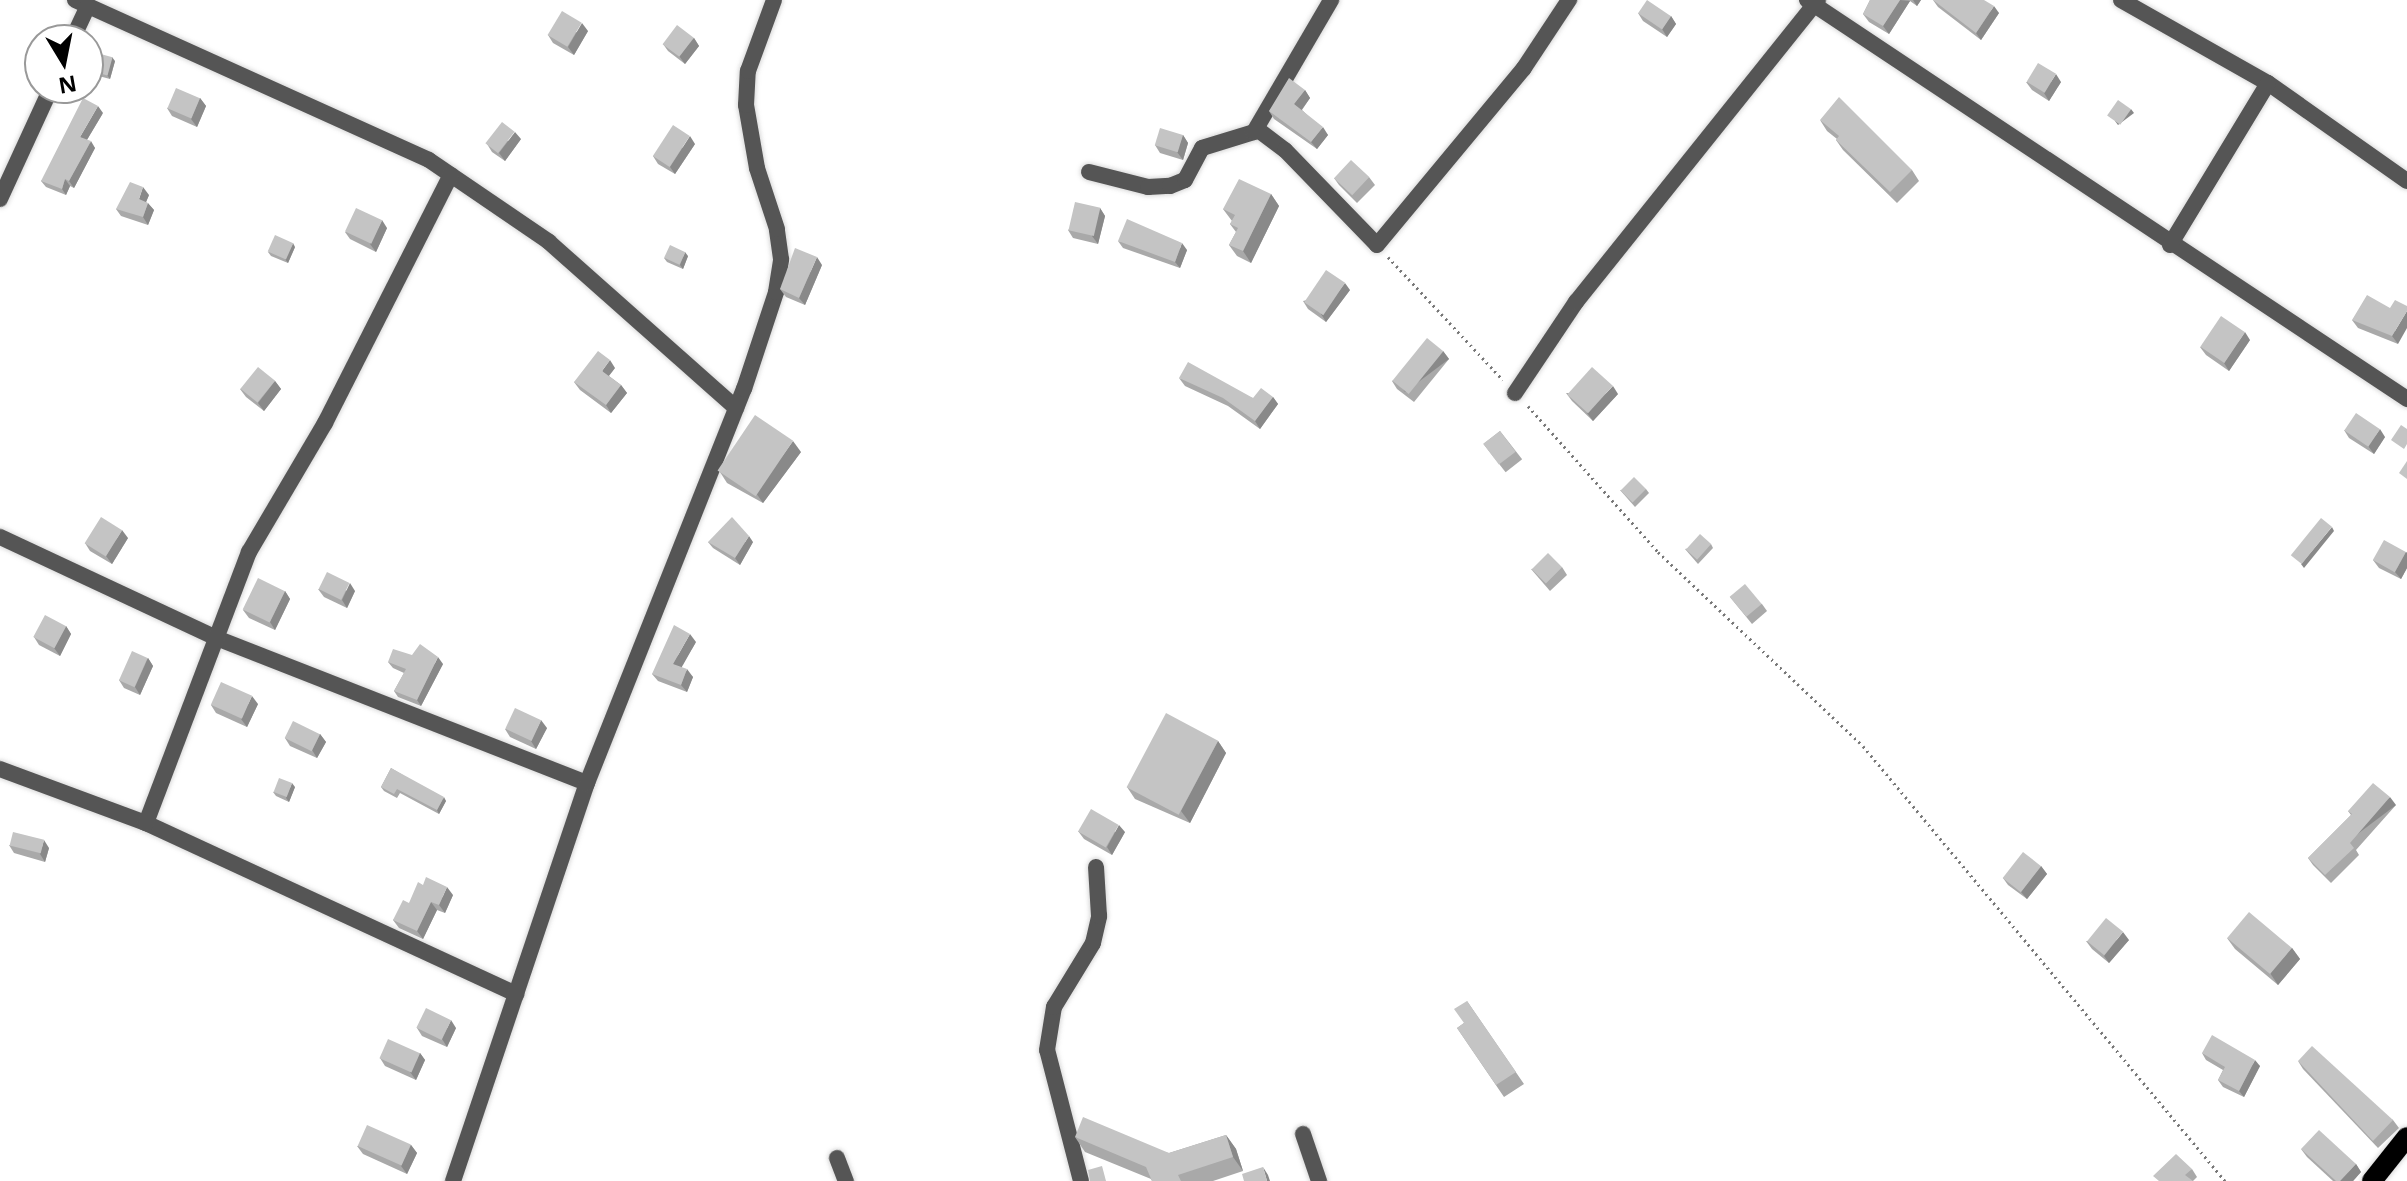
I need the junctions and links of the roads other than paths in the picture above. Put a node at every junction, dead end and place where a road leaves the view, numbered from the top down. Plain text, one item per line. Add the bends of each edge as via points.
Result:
1 (774, 0) edge
2 (1331, 0) edge
3 (1569, 0) edge
4 (2121, 0) edge
5 (1813, 2) edge
6 (81, 3) edge
7 (76, 24) edge
8 (2268, 83) junction
9 (44, 104) edge
10 (1257, 129) junction
11 (1089, 172) dead end
12 (451, 175) junction
13 (2407, 181) edge
14 (0, 199) edge
15 (2170, 245) junction
16 (1515, 393) road end
17 (2407, 399) edge
18 (736, 408) junction
19 (0, 537) edge
20 (219, 639) junction
21 (0, 769) edge
22 (587, 783) junction
23 (146, 823) junction
24 (1096, 867) dead end
25 (516, 994) junction
26 (1303, 1134) dead end
27 (2407, 1137) edge
28 (837, 1158) dead end
29 (453, 1181) edge
30 (846, 1181) edge
31 (1081, 1181) edge
32 (1319, 1181) edge
33 (2372, 1181) edge

1 - 18 street via 748,71 746,105 781,259 776,292
2 - 10 street
3 - 10 street via 1524,68 1377,245 1285,150
4 - 8 street
5 - 15 street
5 - 16 street via 1576,302
6 - 7 street
6 - 12 street via 359,124
8 - 13 street
8 - 15 street
9 - 14 street
10 - 11 street via 1202,148 1185,180 1170,186 1148,187
12 - 18 street via 549,242
12 - 20 street via 325,423 249,552
15 - 17 street
18 - 22 street
19 - 20 street
20 - 22 street
20 - 23 street
21 - 23 street
22 - 25 street
23 - 25 street
24 - 31 street via 1099,916 1093,943 1054,1007 1047,1050
25 - 29 street
26 - 32 street
27 - 33 main road
28 - 30 street

